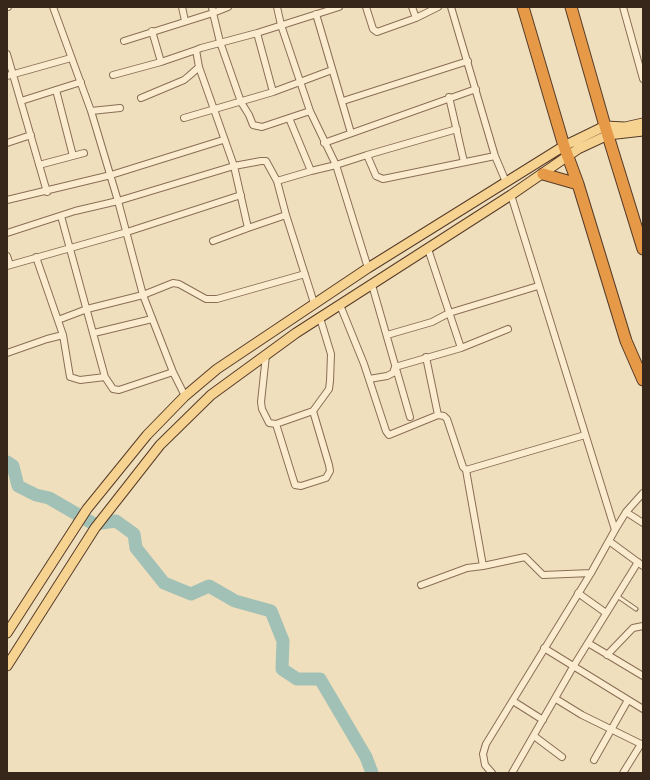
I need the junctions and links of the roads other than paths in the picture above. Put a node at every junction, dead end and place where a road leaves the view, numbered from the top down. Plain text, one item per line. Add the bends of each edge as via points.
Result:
1 (53, 7) edge
2 (182, 7) edge
3 (228, 7) edge
4 (277, 7) edge
5 (339, 7) edge
6 (366, 7) edge
7 (412, 7) edge
8 (438, 7) edge
9 (451, 7) edge
10 (523, 7) edge
11 (571, 7) edge
12 (623, 7) edge
13 (213, 10) edge
14 (316, 14) junction
15 (416, 18) junction
16 (186, 21) junction
17 (281, 25) junction
18 (152, 31) junction
19 (257, 33) junction
20 (124, 41) dead end
21 (220, 42) junction
22 (196, 50) junction
23 (7, 54) edge
24 (71, 58) junction
25 (640, 58) edge
26 (468, 61) junction
27 (161, 62) junction
28 (199, 67) junction
29 (332, 70) junction
30 (10, 75) edge
31 (113, 76) dead end
32 (643, 79) edge
33 (80, 82) junction
34 (300, 82) junction
35 (476, 89) junction
36 (56, 90) junction
37 (273, 92) junction
38 (449, 97) junction
39 (141, 98) dead end
40 (21, 101) junction
41 (241, 102) junction
42 (343, 102) junction
43 (120, 108) dead end
44 (214, 110) junction
45 (91, 111) junction
46 (310, 111) junction
47 (184, 118) dead end
48 (289, 118) junction
49 (643, 123) edge
50 (457, 129) junction
51 (606, 131) junction
52 (643, 131) edge
53 (351, 133) junction
54 (31, 135) junction
55 (223, 140) junction
56 (7, 143) edge
57 (324, 143) junction
58 (566, 151) junction
59 (84, 153) dead end
60 (367, 155) junction
61 (73, 156) junction
62 (495, 156) junction
63 (464, 162) junction
64 (39, 165) junction
65 (336, 165) junction
66 (234, 166) junction
67 (311, 171) junction
68 (543, 174) junction
69 (111, 175) junction
70 (277, 181) junction
71 (506, 182) junction
72 (578, 184) junction
73 (47, 192) junction
74 (241, 195) junction
75 (510, 195) junction
76 (7, 200) edge
77 (118, 201) junction
78 (286, 215) junction
79 (61, 216) junction
80 (248, 228) junction
81 (127, 232) junction
82 (7, 233) edge
83 (213, 241) dead end
84 (70, 248) junction
85 (428, 249) junction
86 (643, 249) edge
87 (7, 256) edge
88 (36, 258) junction
89 (9, 265) edge
90 (368, 268) junction
91 (305, 274) junction
92 (351, 279) junction
93 (372, 284) junction
94 (538, 286) junction
95 (359, 292) junction
96 (143, 295) junction
97 (314, 303) junction
98 (340, 305) junction
99 (87, 309) junction
100 (449, 313) junction
101 (320, 318) junction
102 (152, 319) junction
103 (58, 320) junction
104 (508, 329) dead end
105 (94, 333) junction
106 (63, 335) junction
107 (387, 335) junction
108 (461, 348) junction
109 (7, 353) edge
110 (266, 355) junction
111 (426, 358) junction
112 (395, 367) junction
113 (173, 372) junction
114 (105, 377) junction
115 (369, 379) junction
116 (643, 380) edge
117 (185, 396) junction
118 (313, 411) junction
119 (438, 415) junction
120 (410, 417) dead end
121 (276, 424) junction
122 (147, 435) junction
123 (585, 436) junction
124 (160, 445) junction
125 (466, 470) junction
126 (643, 493) edge
127 (626, 512) junction
128 (643, 522) edge
129 (615, 530) junction
130 (609, 541) junction
131 (640, 564) edge
132 (483, 566) junction
133 (591, 572) junction
134 (421, 585) dead end
135 (578, 593) junction
136 (617, 596) junction
137 (636, 609) dead end
138 (606, 613) junction
139 (643, 626) edge
140 (7, 634) edge
141 (588, 643) junction
142 (544, 648) junction
143 (607, 655) junction
144 (7, 666) edge
145 (573, 667) junction
146 (643, 675) edge
147 (556, 699) junction
148 (628, 700) junction
149 (513, 701) junction
150 (643, 709) edge
151 (543, 720) junction
152 (613, 730) junction
153 (534, 736) junction
154 (642, 745) edge
155 (562, 757) dead end
156 (594, 760) dead end
157 (492, 773) edge
158 (512, 773) edge
159 (623, 773) edge

1 - 24 street
2 - 16 street
3 - 13 street
4 - 17 street
5 - 14 street
6 - 15 street via 375,31
7 - 15 street
8 - 15 street
9 - 26 street
10 - 58 highway
11 - 51 highway
12 - 25 street
13 - 16 street
13 - 21 street
14 - 17 street
14 - 29 street
16 - 18 street
17 - 19 street
17 - 34 street
18 - 20 street
18 - 27 street
19 - 21 street
19 - 37 street
21 - 22 street
21 - 41 street
22 - 27 street
22 - 28 street
23 - 30 street
24 - 30 street
24 - 33 street
25 - 32 street
26 - 35 street
26 - 42 street
27 - 31 street
28 - 39 street via 184,80
28 - 44 street
29 - 34 street
29 - 42 street
30 - 40 street
33 - 36 street
33 - 45 street
34 - 37 street
34 - 46 street
35 - 38 street
35 - 62 street
36 - 40 street
36 - 61 street
37 - 41 street
38 - 50 street
38 - 53 street
40 - 54 street
41 - 44 street
41 - 48 street via 256,127
42 - 53 street
43 - 45 street
44 - 47 street
44 - 55 street
45 - 69 street
46 - 48 street
46 - 57 street
48 - 67 street
49 - 51 main road
50 - 60 street
50 - 63 street
51 - 52 main road
51 - 58 main road
51 - 86 highway
53 - 57 street
54 - 56 street
54 - 64 street
55 - 66 street
55 - 69 street
57 - 65 street
58 - 68 main road
58 - 71 main road
58 - 72 highway
59 - 61 street
60 - 63 street via 376,176 383,179
60 - 65 street
61 - 64 street
62 - 63 street
62 - 71 street
64 - 73 street
65 - 67 street
65 - 90 street
66 - 70 street via 266,161
66 - 74 street
66 - 77 street
67 - 70 street
68 - 72 highway
68 - 75 main road
69 - 73 street
69 - 77 street
70 - 78 street
71 - 90 main road
72 - 116 highway via 626,341
73 - 76 street
74 - 80 street
74 - 81 street
75 - 85 main road
75 - 94 street
77 - 79 street
77 - 81 street
78 - 80 street
78 - 91 street
79 - 82 street
79 - 84 street
80 - 83 street
81 - 84 street
81 - 96 street
84 - 88 street
84 - 99 street
85 - 93 main road
85 - 100 street
87 - 89 street
88 - 89 street
88 - 103 street
90 - 92 main road
91 - 96 street via 217,298 206,299 173,283
91 - 97 street
92 - 95 main road
92 - 97 main road
93 - 95 main road
93 - 107 street
94 - 100 street
94 - 123 street
95 - 98 main road
96 - 99 street
96 - 102 street
97 - 117 main road via 217,369
98 - 101 main road
98 - 115 street
99 - 103 street
99 - 105 street
100 - 107 street via 432,322
100 - 108 street
101 - 110 main road
101 - 118 street via 331,354 330,381 329,389
102 - 105 street
102 - 113 street
103 - 106 street
104 - 108 street
105 - 114 street
106 - 109 street
106 - 114 street via 70,377 80,380
107 - 112 street
108 - 111 street
110 - 121 street via 262,409 269,423
110 - 124 main road via 211,395
111 - 112 street
111 - 119 street
112 - 115 street via 393,373 387,376
112 - 120 street
113 - 114 street via 119,390 113,389
113 - 117 street
115 - 119 street via 387,434
117 - 122 main road
118 - 121 street
118 - 121 street via 330,471 326,478 301,486 295,485
119 - 125 street via 447,419
122 - 124 main road
122 - 140 main road via 87,509
123 - 125 street
123 - 129 street
124 - 144 main road via 95,528
125 - 132 street
126 - 127 street
127 - 128 street
127 - 129 street
129 - 130 street
130 - 131 street
130 - 133 street
131 - 136 street
132 - 133 street via 525,557 543,575
132 - 134 street via 467,568
133 - 135 street
135 - 138 street
135 - 142 street
136 - 137 lane
136 - 138 street
138 - 141 street
139 - 143 street via 633,628
141 - 143 street
141 - 145 street
142 - 145 street
142 - 149 street
143 - 146 street
145 - 147 street
145 - 148 street
147 - 151 street
147 - 152 street
148 - 150 street
148 - 152 street
149 - 151 street
149 - 157 street via 482,754 485,765
151 - 153 street
152 - 154 street
152 - 156 street
153 - 155 street
153 - 158 street
154 - 159 street

